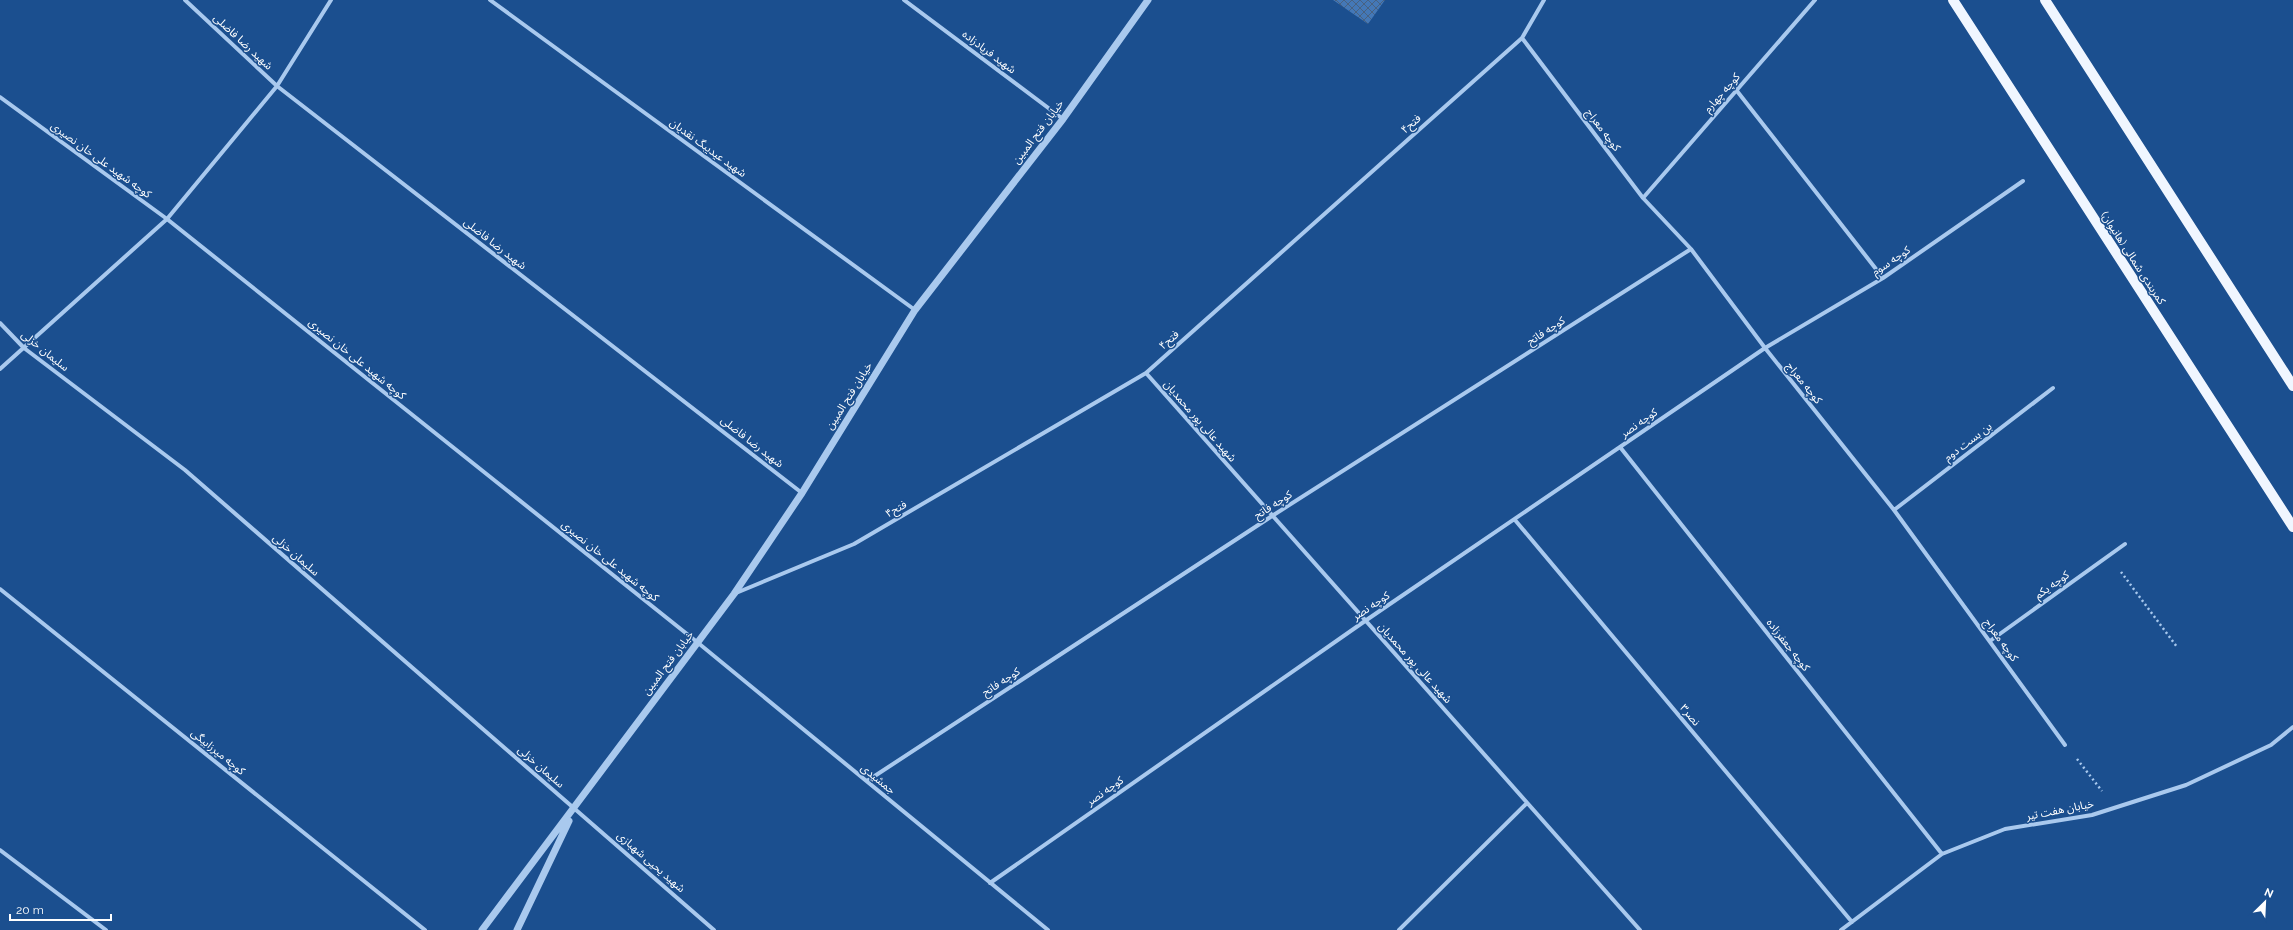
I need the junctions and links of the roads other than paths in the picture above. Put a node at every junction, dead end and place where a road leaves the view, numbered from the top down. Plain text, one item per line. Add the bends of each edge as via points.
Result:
1 (185, 0) edge
2 (331, 0) edge
3 (490, 0) edge
4 (904, 0) edge
5 (1148, 0) edge
6 (1544, 0) edge
7 (1815, 0) edge
8 (1953, 0) edge
9 (2045, 0) edge
10 (1522, 38) junction
11 (277, 86) junction
12 (1736, 91) junction
13 (0, 97) edge
14 (1063, 119) junction
15 (2023, 181) dead end
16 (1643, 198) junction
17 (167, 220) junction
18 (1691, 249) junction
19 (1883, 278) junction
20 (915, 310) junction
21 (0, 323) edge
22 (24, 348) junction
23 (1765, 348) junction
24 (0, 369) edge
25 (1146, 373) junction
26 (2293, 386) edge
27 (2053, 388) dead end
28 (1620, 447) junction
29 (802, 492) junction
30 (1894, 510) junction
31 (1272, 516) junction
32 (1515, 520) junction
33 (2293, 527) edge
34 (2124, 544) dead end
35 (0, 589) edge
36 (734, 594) junction
37 (1365, 620) junction
38 (1990, 641) junction
39 (697, 642) junction
40 (2293, 727) edge
41 (2065, 745) road end
42 (867, 781) junction
43 (1527, 803) junction
44 (575, 808) junction
45 (0, 850) edge
46 (1942, 854) junction
47 (990, 883) junction
48 (1852, 922) junction
49 (106, 930) edge
50 (425, 930) edge
51 (482, 930) edge
52 (517, 930) edge
53 (714, 930) edge
54 (1048, 930) edge
55 (1399, 930) edge
56 (1640, 930) edge
57 (1841, 930) edge

1 - 11 street, شهید رضا فاضلی
2 - 11 street
3 - 20 street, شهید عیدیبگ نقدیان
4 - 14 street, شهید فریادزاده
5 - 14 street, خیابان فتح المبین
6 - 10 street, فتح۴
7 - 12 street, کوچه چهارم
8 - 33 main road, کمربندی شمالی (هانیوان)
9 - 26 main road
10 - 16 street, کوچه معراج
10 - 25 street, فتح۴
11 - 17 street
11 - 29 street, شهید رضا فاضلی
12 - 16 street, کوچه چهارم
12 - 19 street
13 - 17 street, کوچه شهید علی خان نصیری
14 - 20 street, خیابان فتح المبین
15 - 19 street, کوچه سوم
16 - 18 street, کوچه معراج
17 - 22 street
17 - 39 street, کوچه شهید علی خان نصیری
18 - 23 street, کوچه معراج
18 - 31 street, کوچه فاتح
19 - 23 street, کوچه سوم
20 - 29 street, خیابان فتح المبین
21 - 22 street, سلیمان خزلی
22 - 24 street
22 - 44 street, سلیمان خزلی via 185,470
23 - 28 street, کوچه نصر
23 - 30 street, کوچه معراج
25 - 31 street, شهید عالی پور محمدیان
25 - 36 street, فتح۴ via 854,544
27 - 30 street, بن بست دوم
28 - 32 street, کوچه نصر
28 - 46 street, کوچه جعفرزاده
29 - 36 street, خیابان فتح المبین
30 - 38 street, کوچه معراج
31 - 37 street, شهید عالی پور محمدیان
31 - 42 street, کوچه فاتح
32 - 37 street, کوچه نصر
32 - 48 street, نصر۳
34 - 38 street, کوچه یکم
35 - 50 street, کوچه میرزابیگی
36 - 39 street, خیابان فتح المبین
37 - 43 street, شهید عالی پور محمدیان
37 - 47 street, کوچه نصر
38 - 41 street, کوچه معراج
39 - 42 street, جمشیدی
39 - 44 street, خیابان فتح المبین
40 - 46 street, خیابان هفت تیر via 2271,745 2186,785 2092,814 2005,829
42 - 47 street, جمشیدی
43 - 55 street
43 - 56 street, شهید عالی پور محمدیان
44 - 51 street, خیابان فتح المبین
44 - 52 street, خیابان فتح المبین
44 - 53 street, شهید یحیی شهبازی
45 - 49 street
46 - 48 street, خیابان هفت تیر
47 - 54 street, جمشیدی
48 - 57 street, خیابان هفت تیر

